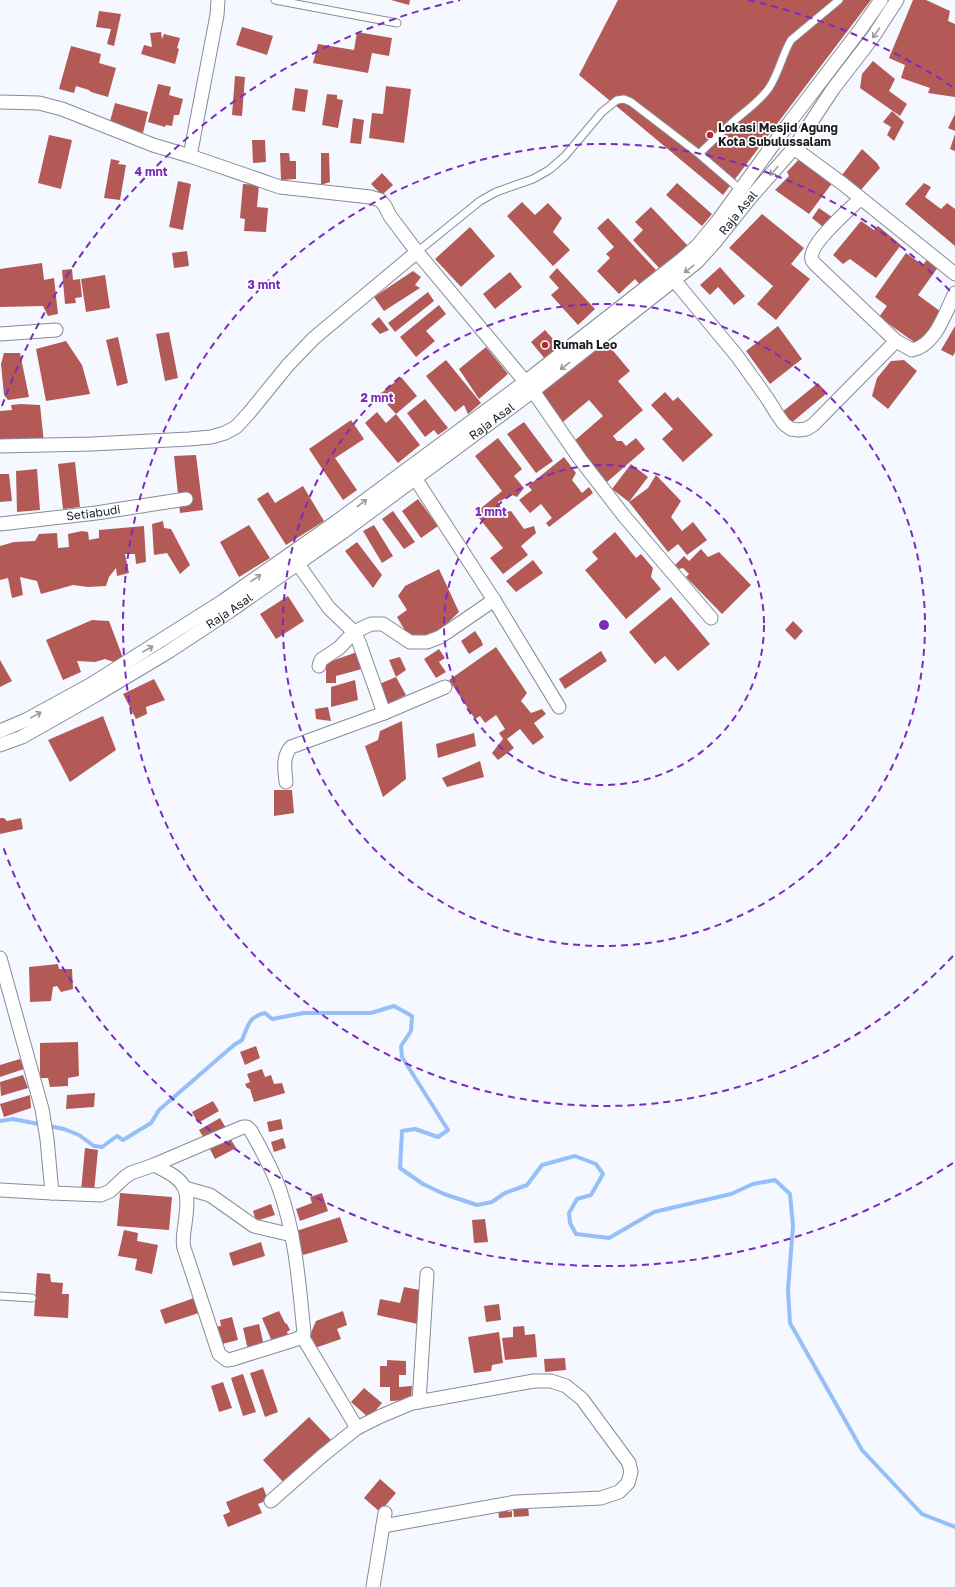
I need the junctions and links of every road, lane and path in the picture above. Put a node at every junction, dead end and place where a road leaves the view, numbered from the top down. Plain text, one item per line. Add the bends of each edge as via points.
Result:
1 (218, 0) edge
2 (275, 0) edge
3 (839, 0) edge
4 (881, 0) edge
5 (897, 0) edge
6 (397, 23) dead end
7 (0, 102) edge
8 (794, 148) junction
9 (699, 154) junction
10 (190, 156) junction
11 (745, 194) junction
12 (860, 199) junction
13 (417, 252) junction
14 (955, 274) edge
15 (674, 280) junction
16 (955, 294) edge
17 (56, 330) dead end
18 (0, 334) edge
19 (896, 341) junction
20 (529, 386) junction
21 (0, 446) edge
22 (415, 478) junction
23 (186, 499) dead end
24 (0, 524) edge
25 (294, 559) junction
26 (494, 600) junction
27 (711, 618) dead end
28 (354, 632) junction
29 (319, 666) dead end
30 (445, 687) dead end
31 (559, 707) dead end
32 (384, 713) junction
33 (0, 731) edge
34 (0, 745) edge
35 (286, 782) dead end
36 (0, 962) edge
37 (154, 1166) junction
38 (186, 1188) junction
39 (0, 1190) edge
40 (52, 1193) junction
41 (292, 1235) junction
42 (426, 1274) dead end
43 (0, 1296) edge
44 (32, 1298) dead end
45 (302, 1336) junction
46 (419, 1402) junction
47 (357, 1428) junction
48 (271, 1501) dead end
49 (385, 1513) dead end
50 (383, 1526) junction
51 (373, 1587) edge

1 - 10 street via 218,15
2 - 6 lane
3 - 9 lane via 791,40 769,89
4 - 11 street, Raja Asal via 787,125
5 -> 8 street, Raja Asal
7 - 10 street via 38,103 62,109 139,140
8 -> 11 street, Raja Asal
8 - 12 street
9 - 11 lane
9 - 13 lane via 631,102 617,100 602,112 565,156 549,170 480,201
10 - 13 street via 280,187 376,198 385,206
11 -> 15 street, Raja Asal via 706,253
11 - 20 street, Raja Asal via 689,253
12 - 14 street
12 - 19 street via 818,242 812,260
13 - 20 street
13 - 21 street via 314,338 236,427 225,433 189,439
15 - 19 street via 737,356 776,414 791,429 806,429 813,424
15 -> 20 street, Raja Asal
16 - 19 street via 937,331 920,348 912,350
17 - 18 street
20 - 22 street, Raja Asal
25 -> 20 street, Raja Asal via 336,522
20 - 27 street via 624,516
22 - 25 street, Raja Asal via 343,532
22 - 26 street
23 - 24 street, Setiabudi
25 - 28 street via 329,608
33 -> 25 street, Raja Asal via 26,720 90,685
25 - 34 street, Raja Asal via 230,611 168,652 22,737
26 - 28 street via 440,637 428,642 410,642 384,624 378,623
26 - 31 street
28 - 29 street via 339,648 321,660
28 - 32 street
30 - 32 street
32 - 35 street via 291,747 285,761
36 - 40 street via 42,1109
37 - 38 street via 177,1177
37 - 40 street via 131,1173 110,1191 101,1195
37 - 41 street via 247,1127 279,1188
38 - 41 street via 210,1195 254,1226
38 - 45 street via 184,1248 219,1354 227,1360 232,1359
39 - 40 street
41 - 45 street via 304,1331
42 - 46 street
43 - 44 lane
45 - 47 street
46 - 47 street
46 - 50 street via 534,1381 551,1381 566,1386 582,1399 621,1450 631,1472 628,1483 619,1492 601,1498 516,1502
47 - 48 street
49 - 50 street
50 - 51 street

